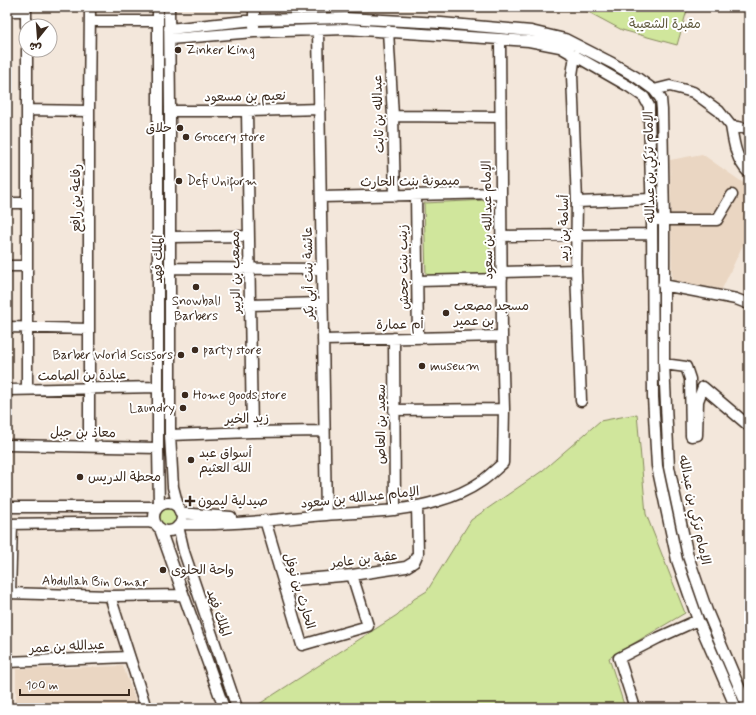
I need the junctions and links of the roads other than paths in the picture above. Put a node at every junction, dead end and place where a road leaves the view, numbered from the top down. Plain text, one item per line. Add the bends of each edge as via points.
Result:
1 (90, 7) edge
2 (158, 7) edge
3 (169, 7) edge
4 (254, 7) edge
5 (26, 9) edge
6 (7, 11) edge
7 (254, 20) junction
8 (90, 21) junction
9 (158, 21) junction
10 (441, 23) junction
11 (318, 31) junction
12 (388, 31) junction
13 (254, 32) junction
14 (169, 34) junction
15 (440, 35) junction
16 (500, 39) junction
17 (575, 55) junction
18 (26, 58) edge
19 (654, 90) junction
20 (320, 109) junction
21 (27, 110) junction
22 (89, 111) junction
23 (170, 111) junction
24 (247, 111) junction
25 (393, 116) junction
26 (500, 117) junction
27 (731, 126) junction
28 (749, 129) edge
29 (749, 173) edge
30 (500, 193) junction
31 (416, 195) junction
32 (732, 195) dead end
33 (395, 196) junction
34 (321, 197) junction
35 (651, 199) junction
36 (577, 202) junction
37 (7, 203) edge
38 (27, 203) junction
39 (652, 220) junction
40 (664, 220) junction
41 (652, 234) junction
42 (171, 236) junction
43 (248, 236) junction
44 (501, 236) junction
45 (577, 236) junction
46 (7, 266) edge
47 (27, 266) junction
48 (171, 268) junction
49 (249, 268) junction
50 (322, 269) junction
51 (576, 270) junction
52 (502, 276) junction
53 (417, 281) junction
54 (663, 285) junction
55 (322, 302) junction
56 (749, 304) edge
57 (250, 305) junction
58 (7, 327) edge
59 (27, 327) junction
60 (89, 329) junction
61 (502, 336) junction
62 (394, 338) junction
63 (418, 338) junction
64 (323, 340) junction
65 (664, 364) junction
66 (158, 387) junction
67 (89, 389) junction
68 (7, 390) edge
69 (27, 390) junction
70 (581, 401) dead end
71 (504, 409) junction
72 (394, 410) junction
73 (749, 426) edge
74 (324, 431) junction
75 (252, 432) junction
76 (170, 435) junction
77 (7, 445) edge
78 (89, 446) junction
79 (158, 448) junction
80 (417, 506) junction
81 (7, 507) edge
82 (158, 507) junction
83 (395, 510) junction
84 (180, 511) junction
85 (326, 515) junction
86 (265, 520) junction
87 (9, 524) edge
88 (179, 525) junction
89 (158, 526) junction
90 (352, 576) junction
91 (283, 581) junction
92 (8, 593) edge
93 (183, 594) junction
94 (110, 596) junction
95 (698, 620) junction
96 (129, 657) junction
97 (7, 662) edge
98 (146, 708) edge
99 (224, 708) edge
100 (237, 708) edge
101 (635, 708) edge
102 (736, 708) edge
103 (748, 708) edge

1 - 8 street, رفاعة بن رافع
2 - 9 street, الملك فهد
3 - 14 street, الملك فهد
4 - 7 street
5 - 6 street
7 - 10 street via 345,18
7 - 13 street
7 - 14 street
8 - 9 street
8 - 22 street, رفاعة بن رافع
9 - 66 street, الملك فهد
10 - 15 street
10 - 19 street via 531,31 565,39 612,63
11 - 12 street, الإمام تركي بن عبدالله
11 - 13 street, الإمام تركي بن عبدالله
11 - 20 street, عائشة بنت أبي بكر
12 - 15 street, الإمام تركي بن عبدالله
12 - 25 street, عبدالله بن ثابت
13 - 14 street, الإمام تركي بن عبدالله
14 - 23 street, الملك فهد
15 - 16 street, الإمام تركي بن عبدالله
16 - 17 street, الإمام تركي بن عبدالله via 560,47
16 - 26 street, الإمام عبدالله بن سعود
17 - 35 street, الإمام تركي بن عبدالله via 644,97 649,106
17 - 36 street, أسامة بن زيد via 572,75
18 - 21 street
19 - 27 street via 670,86 693,92 719,111
19 - 40 street, الإمام تركي بن عبدالله via 661,99 662,110
20 - 24 street, نعيم بن مسعود
20 - 34 street, عائشة بنت أبي بكر
21 - 22 street
21 - 38 street
22 - 60 street, رفاعة بن رافع
23 - 24 street, نعيم بن مسعود
23 - 42 street, الملك فهد
24 - 43 street, مصعب بن الزبير
25 - 26 street
25 - 33 street, عبدالله بن ثابت
26 - 30 street, الإمام عبدالله بن سعود
27 - 28 street
27 - 29 street via 741,165
30 - 31 street, ميمونة بنت الحارث
30 - 44 street, الإمام عبدالله بن سعود
31 - 33 street, ميمونة بنت الحارث
31 - 53 street, زينب بنت جحش
32 - 40 street via 717,220
33 - 34 street, ميمونة بنت الحارث
34 - 50 street, عائشة بنت أبي بكر
35 - 36 street
35 - 39 street, الإمام تركي بن عبدالله
36 - 45 street, أسامة بن زيد
37 - 38 street
38 - 47 street
39 - 40 street
39 - 41 street, الإمام تركي بن عبدالله
40 - 54 street, الإمام تركي بن عبدالله
41 - 45 street
41 - 95 street, الإمام تركي بن عبدالله via 657,466 677,560
42 - 43 street
42 - 48 street, الملك فهد
43 - 49 street, مصعب بن الزبير
44 - 45 street
44 - 52 street, الإمام عبدالله بن سعود
45 - 51 street, أسامة بن زيد
46 - 47 street
47 - 59 street
48 - 49 street
48 - 76 street, الملك فهد
49 - 50 street
49 - 57 street, مصعب بن الزبير
50 - 55 street, عائشة بنت أبي بكر
51 - 52 street
51 - 70 street, أسامة بن زيد
52 - 53 street
52 - 61 street, الإمام عبدالله بن سعود
53 - 63 street, زينب بنت جحش
54 - 56 street via 736,299
54 - 65 street, الإمام تركي بن عبدالله
55 - 57 street
55 - 64 street, عائشة بنت أبي بكر
57 - 75 street, مصعب بن الزبير
58 - 59 street
59 - 60 street
59 - 69 street
60 - 67 street, رفاعة بن رافع
61 - 63 street, أم عمارة
61 - 71 street, الإمام عبدالله بن سعود
62 - 63 street, أم عمارة
62 - 64 street, أم عمارة
62 - 72 street, سعيد بن العاص
64 - 74 street, عائشة بنت أبي بكر
65 - 73 street via 686,367 690,379 691,436 697,435 698,401 703,387
65 - 103 street, الإمام تركي بن عبدالله via 669,467 688,556 707,611
66 - 67 street, عبادة بن الصامت
66 - 79 street, الملك فهد
67 - 69 street, عبادة بن الصامت
67 - 78 street, رفاعة بن رافع
68 - 69 street, عبادة بن الصامت
71 - 72 street
71 - 80 street, الإمام عبدالله بن سعود via 503,463 470,488 438,501
72 - 83 street, سعيد بن العاص
74 - 75 street, زيد الخير
74 - 85 street, عائشة بنت أبي بكر
75 - 76 street, زيد الخير
76 - 84 street, الملك فهد via 173,487
77 - 78 street, معاذ بن جبل
78 - 79 street, معاذ بن جبل
79 - 82 street, الملك فهد
80 - 83 street, الإمام عبدالله بن سعود
80 - 90 street, عقبة بن عامر via 418,553 414,562 406,567
81 - 82 street
82 - 84 street via 169,504
82 - 89 street via 154,517
83 - 85 street, الإمام عبدالله بن سعود
84 - 86 street, الإمام عبدالله بن سعود
84 - 88 street
85 - 86 street, الإمام عبدالله بن سعود
86 - 88 street, الإمام عبدالله بن سعود
86 - 91 street, الحارث بن نوفل
87 - 89 street via 148,522
87 - 92 street
88 - 89 street via 168,531
88 - 100 street, الملك فهد via 184,552
89 - 93 street, الملك فهد
90 - 91 street, عقبة بن عامر
90 - 91 street, الحارث بن نوفل via 368,626 302,645
92 - 94 street, Abdullah Bin Omar
93 - 94 street, Abdullah Bin Omar
93 - 99 street, الملك فهد
94 - 96 street
95 - 101 street via 619,658
95 - 102 street, الإمام تركي بن عبدالله
96 - 97 street, عبدالله بن عمر
96 - 98 street

